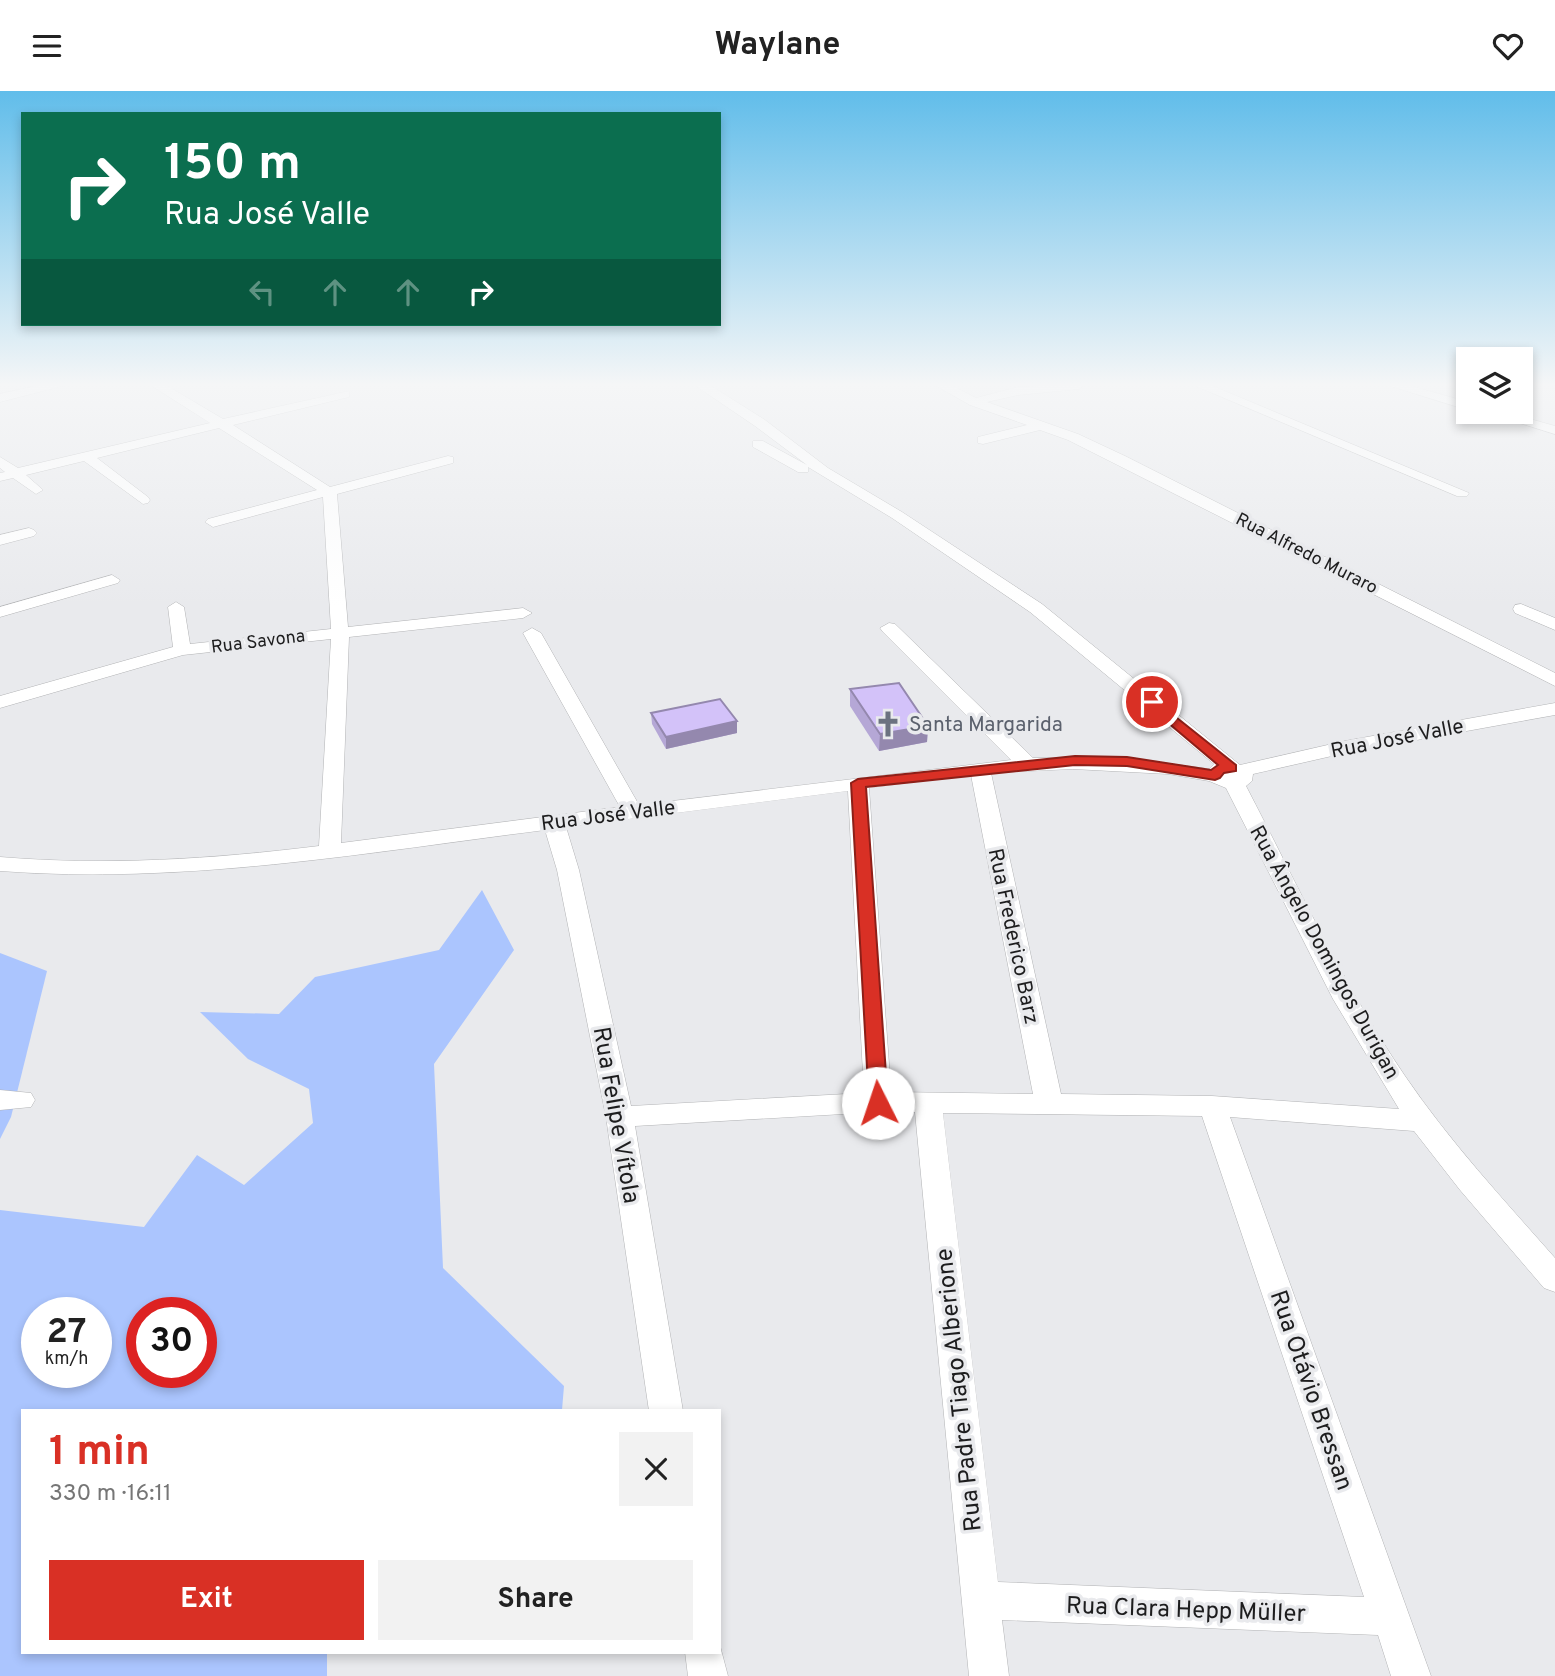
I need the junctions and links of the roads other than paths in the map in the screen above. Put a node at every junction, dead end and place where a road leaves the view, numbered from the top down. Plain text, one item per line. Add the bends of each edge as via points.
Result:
1 (78, 458) edge
2 (89, 458) edge
3 (279, 458) edge
4 (782, 458) edge
5 (806, 458) edge
6 (1118, 458) edge
7 (1377, 458) edge
8 (448, 460) dead end
9 (0, 461) edge
10 (823, 471) junction
11 (7, 475) edge
12 (36, 490) dead end
13 (330, 493) junction
14 (1462, 493) dead end
15 (143, 500) dead end
16 (213, 522) dead end
17 (29, 533) dead end
18 (0, 540) edge
19 (112, 580) dead end
20 (176, 607) dead end
21 (1521, 609) dead end
22 (0, 612) edge
23 (1555, 625) edge
24 (889, 628) dead end
25 (340, 632) junction
26 (182, 650) junction
27 (1555, 680) edge
28 (0, 702) edge
29 (1555, 709) edge
30 (1535, 712) junction
31 (1555, 725) edge
32 (1028, 765) junction
33 (980, 769) junction
34 (1230, 775) junction
35 (858, 783) junction
36 (633, 812) junction
37 (554, 822) junction
38 (330, 851) junction
39 (0, 864) edge
40 (878, 1103) junction
41 (928, 1103) junction
42 (1049, 1104) junction
43 (1212, 1106) junction
44 (620, 1117) junction
45 (1422, 1121) junction
46 (1555, 1279) edge
47 (666, 1409) edge
48 (980, 1600) junction
49 (1392, 1617) junction
50 (704, 1654) edge
51 (708, 1676) edge
52 (989, 1676) edge
53 (1411, 1676) edge

1 - 11 street
2 - 15 street
3 - 13 street
4 - 10 street via 799,468
5 - 10 street, Rua Ângelo Domingos Durigan
6 - 27 street, Rua Alfredo Muraro
7 - 14 street
8 - 13 street
9 - 11 street
10 - 34 street, Rua Ângelo Domingos Durigan via 1036,608
11 - 12 street
13 - 16 street
13 - 25 street
17 - 18 street
19 - 22 street
20 - 26 street
21 - 23 street
24 - 32 street
25 - 26 street, Rua Savona
25 - 36 street, Rua Savona via 528,623
25 - 38 street
26 - 28 street, Rua Savona
29 - 30 street, Rua José Valle
30 - 31 street
30 - 34 street, Rua José Valle via 1345,747
32 - 33 street, Rua José Valle
32 - 34 street, Rua José Valle via 1127,762
33 - 35 street, Rua José Valle
33 - 42 street, Rua Frederico Barz
34 - 45 street, Rua Ângelo Domingos Durigan via 1357,1019
35 - 36 street, Rua José Valle
35 - 40 street
36 - 37 street, Rua José Valle
37 - 38 street, Rua José Valle
37 - 44 street, Rua Felipe Vítola
38 - 39 street, Rua José Valle via 143,870 54,870
40 - 41 street
40 - 44 street
41 - 42 street
41 - 48 street, Rua Padre Tiago Alberione
42 - 43 street
43 - 45 street
43 - 49 street, Rua Otávio Bressan
44 - 47 street, Rua Felipe Vítola
45 - 46 street, Rua Ângelo Domingos Durigan
48 - 49 street, Rua Clara Hepp Müller
48 - 52 street, Rua Padre Tiago Alberione
49 - 53 street, Rua Otávio Bressan
50 - 51 street

